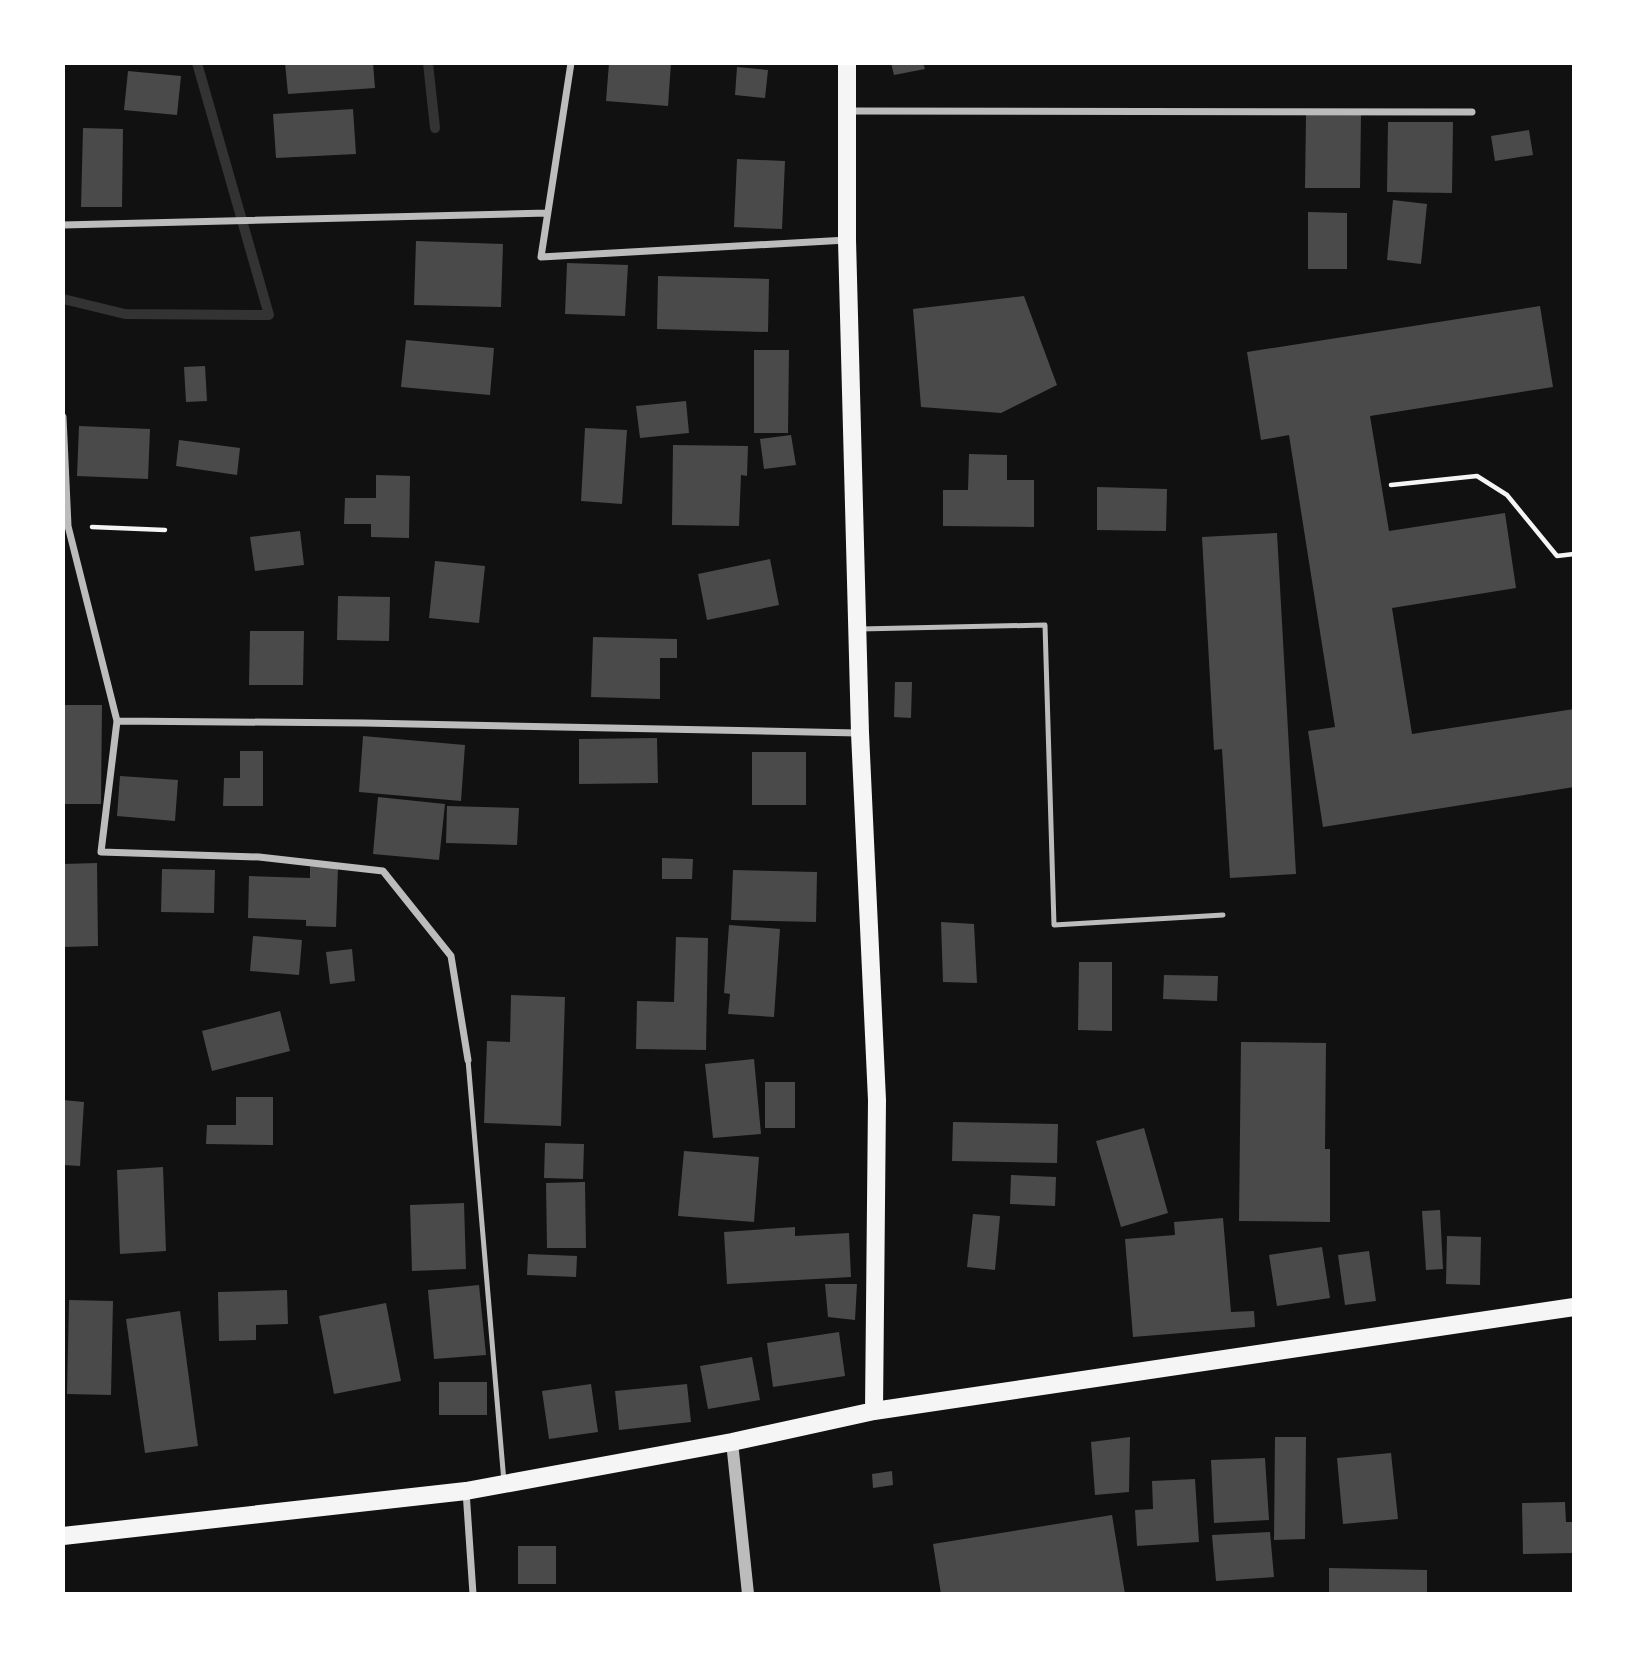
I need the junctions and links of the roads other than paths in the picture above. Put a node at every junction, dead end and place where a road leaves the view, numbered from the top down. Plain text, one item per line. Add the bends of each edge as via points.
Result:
1 (571, 63) edge
2 (847, 63) edge
3 (849, 111) junction
4 (1472, 112) dead end
5 (547, 214) junction
6 (63, 225) edge
7 (847, 240) junction
8 (63, 417) edge
9 (857, 629) junction
10 (117, 721) junction
11 (860, 733) junction
12 (1223, 915) dead end
13 (468, 1060) joint
14 (1574, 1307) edge
15 (874, 1411) junction
16 (732, 1442) junction
17 (504, 1482) junction
18 (466, 1491) junction
19 (63, 1536) edge
20 (474, 1594) edge
21 (748, 1594) edge

1 - 5 street
2 - 3 main road
3 - 4 street
3 - 7 main road
5 - 6 street
5 - 7 street via 541,257
7 - 9 main road
8 - 10 street via 68,526
9 - 11 main road
9 - 12 lane via 1045,625 1054,925
10 - 11 street
10 - 13 street via 101,852 259,857 383,871 451,956
11 - 15 main road via 877,1100
13 - 17 lane
14 - 15 main road
15 - 16 main road
16 - 17 main road
16 - 21 street
17 - 18 main road
18 - 19 main road
18 - 20 street

